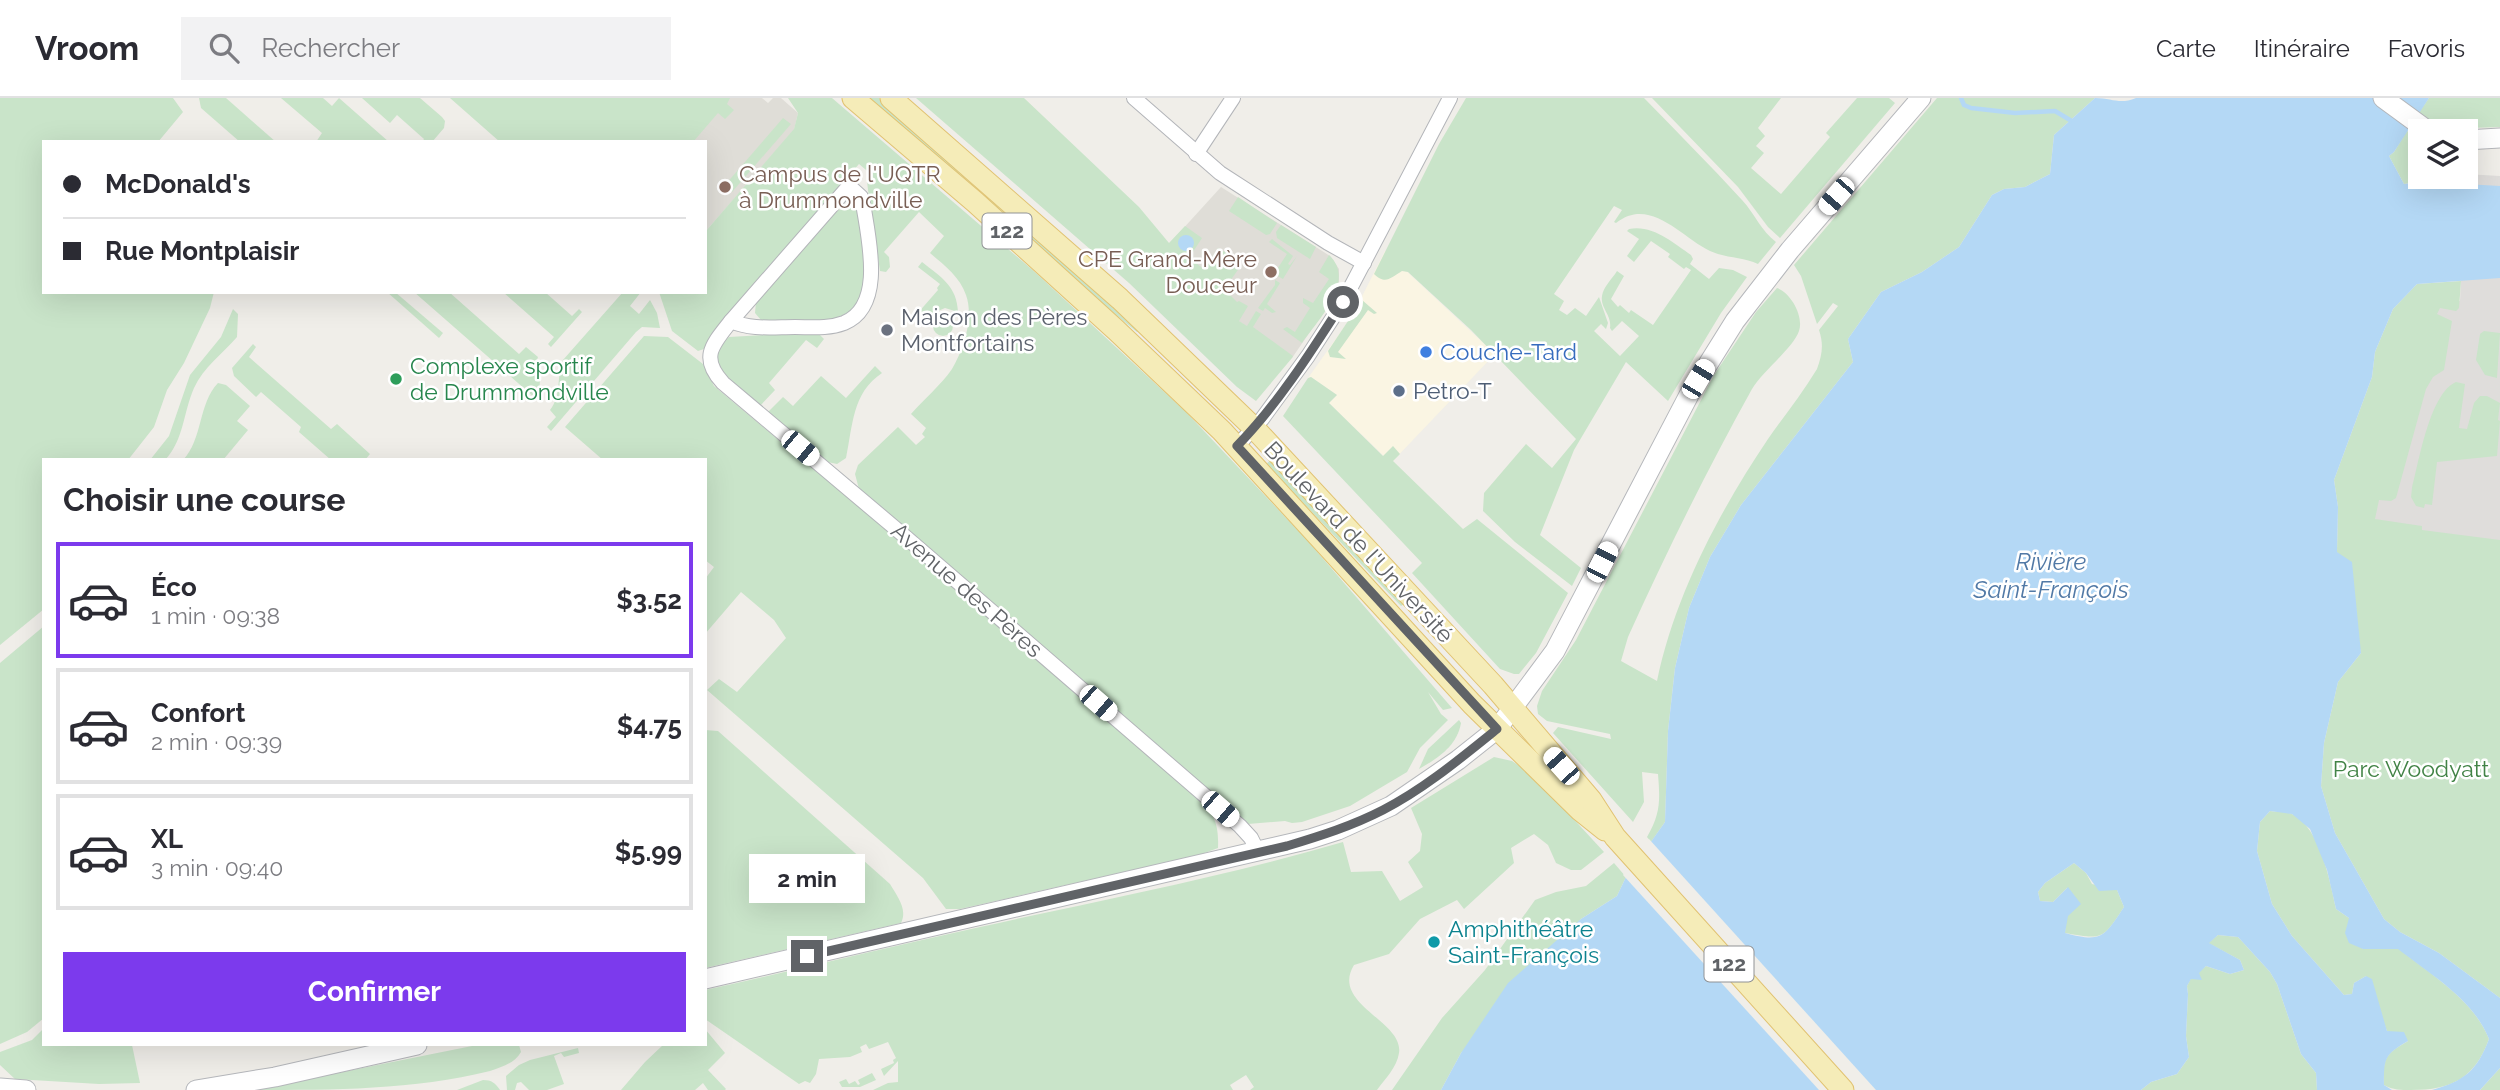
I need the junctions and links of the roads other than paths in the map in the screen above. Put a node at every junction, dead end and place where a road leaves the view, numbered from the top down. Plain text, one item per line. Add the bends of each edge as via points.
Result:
1 (853, 98) edge
2 (891, 98) edge
3 (1134, 98) edge
4 (1233, 98) edge
5 (1450, 98) edge
6 (1921, 98) edge
7 (2383, 98) edge
8 (2411, 119) edge
9 (2500, 138) edge
10 (2478, 139) edge
11 (1196, 154) junction
12 (1364, 262) junction
13 (731, 321) junction
14 (1254, 428) junction
15 (1237, 446) junction
16 (1513, 709) junction
17 (1497, 729) junction
18 (1615, 838) junction
19 (1258, 852) junction
20 (707, 979) edge
21 (412, 1046) edge
22 (0, 1088) edge
23 (26, 1090) edge
24 (196, 1090) edge
25 (1843, 1090) edge

1 - 15 main road, Boulevard de l'Université / 122 via 986,211
2 - 14 main road, Boulevard de l'Université via 1120,299
3 - 11 street
4 - 11 street
5 - 12 street
6 - 16 street via 1735,321 1690,393 1555,651
7 - 8 street
9 - 10 street
11 - 12 street
12 - 14 street via 1333,318
13 - 13 street via 755,327 827,327 849,321 859,311 871,285 872,268 863,203 857,192 849,186
13 - 19 street, Avenue des Pères via 710,351 711,367 720,380 1230,818
14 - 15 street
14 - 16 main road, Boulevard de l'Université
15 - 17 main road, Boulevard de l'Université / 122
16 - 17 street
16 - 18 main road, Boulevard de l'Université via 1591,800
17 - 18 main road, 122
17 - 19 street via 1384,809 1338,830
18 - 25 main road, 122
19 - 20 street
21 - 24 street
22 - 23 street

